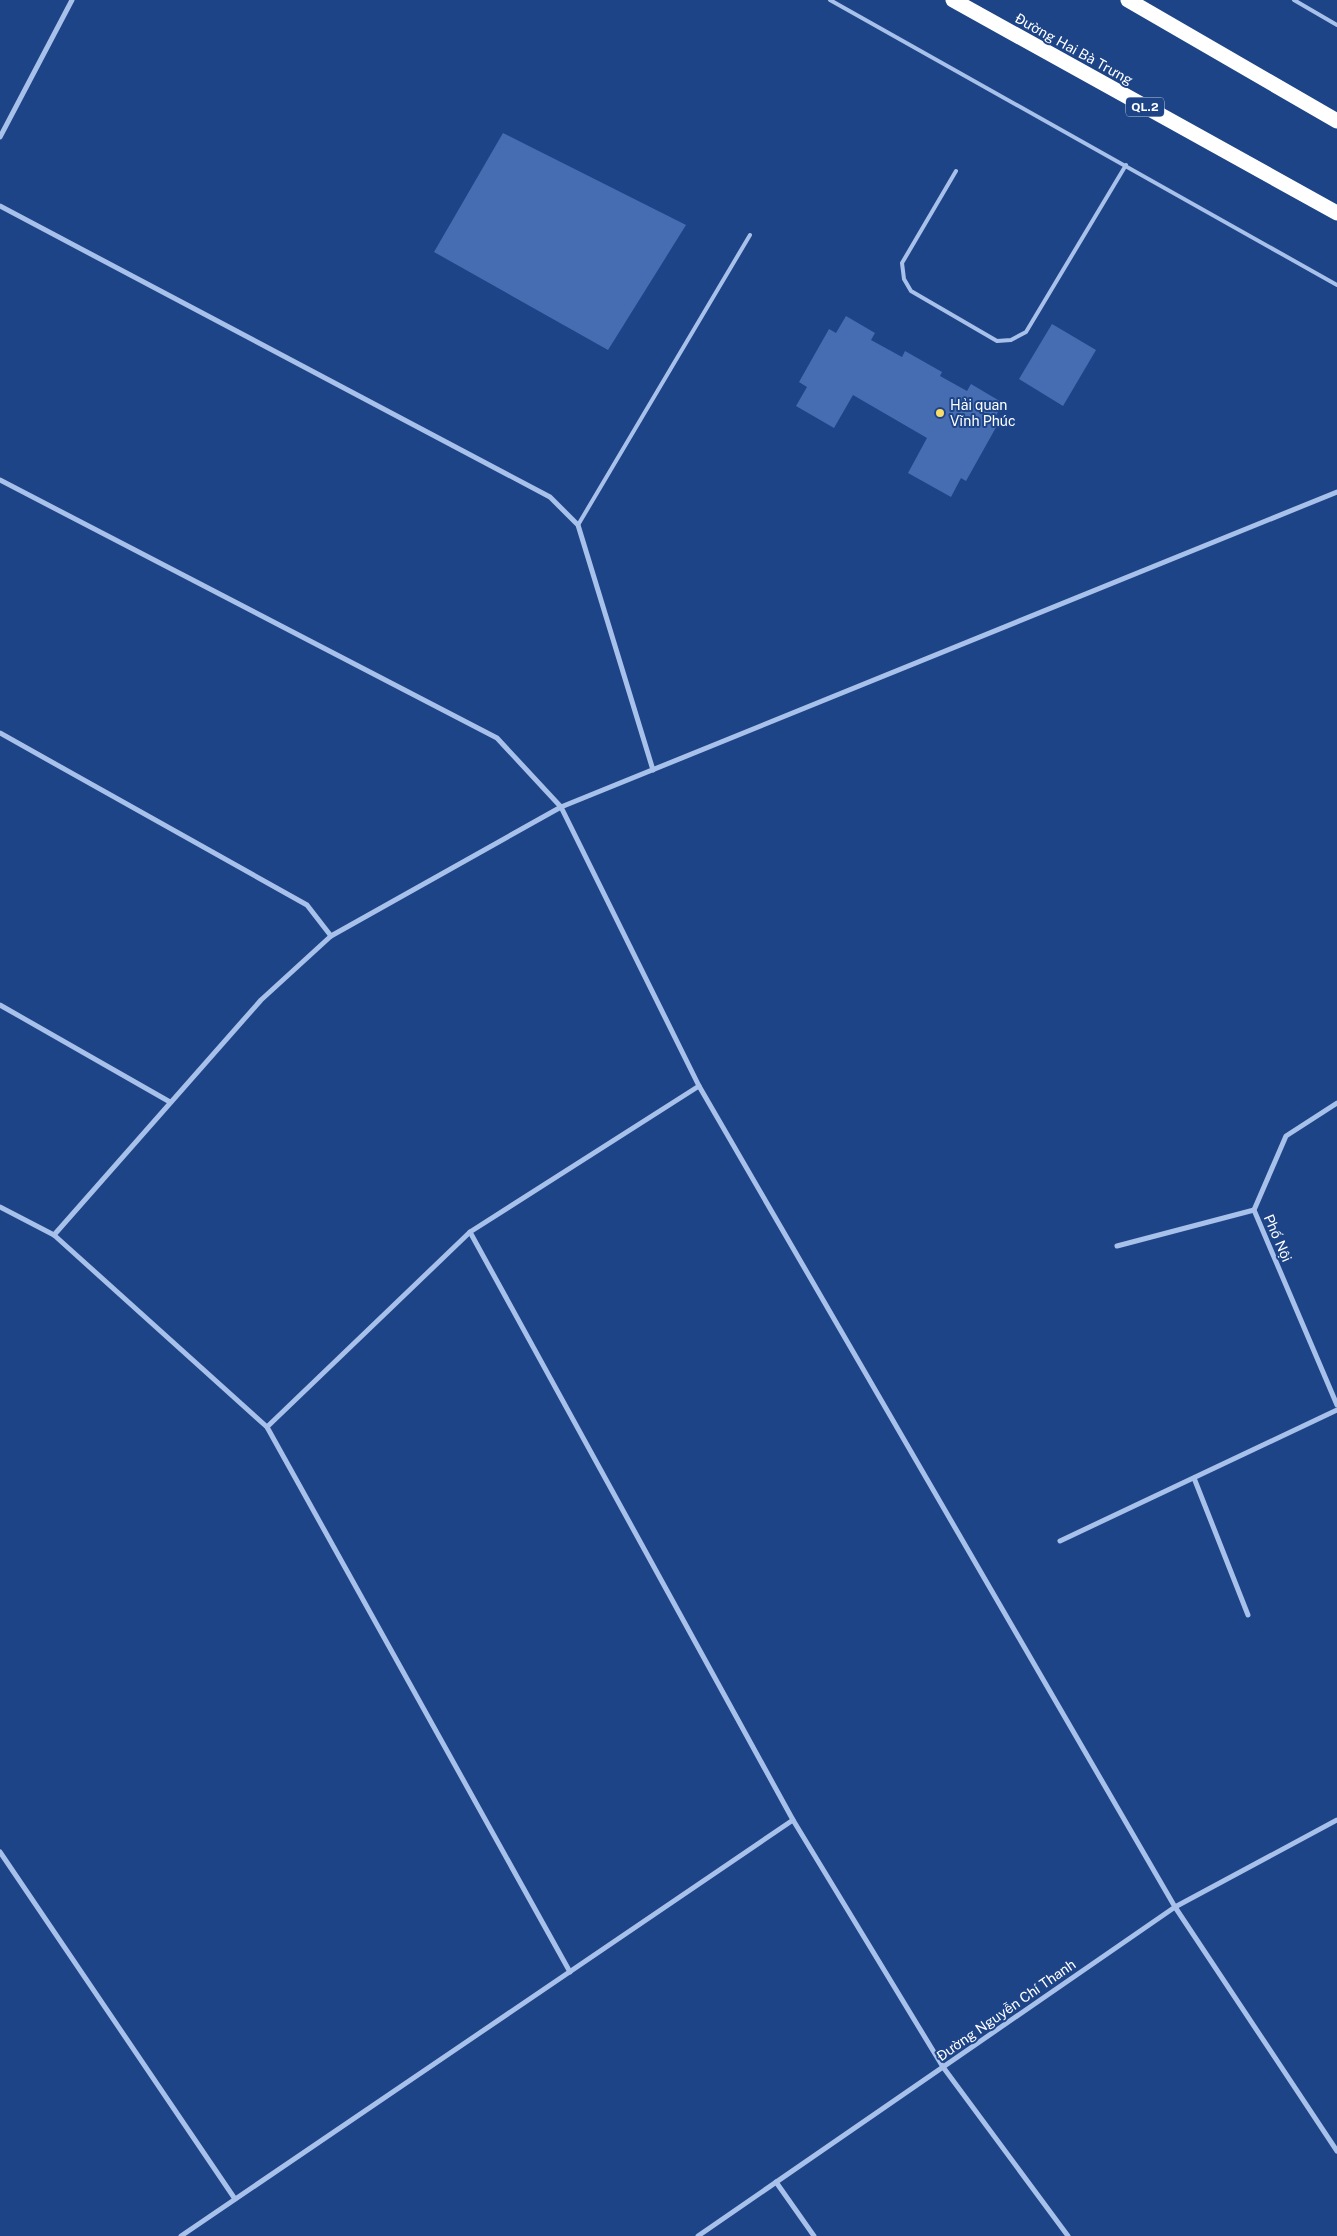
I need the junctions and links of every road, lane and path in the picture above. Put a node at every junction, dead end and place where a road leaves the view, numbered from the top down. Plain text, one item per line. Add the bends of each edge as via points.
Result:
1 (72, 0) edge
2 (830, 0) edge
3 (953, 0) edge
4 (1128, 0) edge
5 (1294, 0) edge
6 (1337, 25) edge
7 (1337, 121) edge
8 (0, 137) edge
9 (1126, 165) junction
10 (956, 171) dead end
11 (0, 206) edge
12 (1337, 213) edge
13 (750, 235) dead end
14 (1337, 286) edge
15 (0, 480) edge
16 (1337, 492) edge
17 (578, 525) junction
18 (0, 733) edge
19 (653, 770) junction
20 (561, 807) junction
21 (331, 936) junction
22 (0, 1005) edge
23 (699, 1086) junction
24 (170, 1102) junction
25 (1337, 1103) edge
26 (0, 1207) edge
27 (1254, 1210) junction
28 (470, 1232) junction
29 (54, 1235) junction
30 (1117, 1246) dead end
31 (1337, 1405) edge
32 (1337, 1410) edge
33 (267, 1427) junction
34 (1194, 1478) junction
35 (1060, 1541) dead end
36 (1248, 1614) dead end
37 (793, 1820) junction
38 (1337, 1820) edge
39 (0, 1852) edge
40 (1175, 1907) junction
41 (570, 1972) junction
42 (943, 2067) junction
43 (1337, 2151) edge
44 (776, 2182) junction
45 (235, 2200) junction
46 (182, 2236) edge
47 (698, 2236) edge
48 (814, 2236) edge
49 (1068, 2236) edge

1 - 8 street
2 - 9 lane
3 - 12 highway, Đường Hai Bà Trưng / QL.2
4 - 7 highway
5 - 6 lane
9 - 10 lane via 1026,332 1011,340 997,341 911,291 904,279 902,263
9 - 14 lane
11 - 17 street via 550,497
13 - 17 lane
15 - 20 street via 496,738
16 - 19 street
17 - 19 street
18 - 21 street via 307,905
19 - 20 street
20 - 21 street
20 - 23 street
21 - 24 street via 261,1000
22 - 24 street
23 - 28 street
23 - 40 street
24 - 29 street
25 - 27 street, Phố Nội via 1286,1136
26 - 29 street
27 - 30 street
27 - 31 street, Phố Nội
28 - 33 street
28 - 37 street
29 - 33 street
32 - 34 street
33 - 41 street
34 - 35 street
34 - 36 street
37 - 41 street
37 - 42 street
38 - 40 street, Đường Nguyễn Chí Thanh
39 - 45 street
40 - 42 street, Đường Nguyễn Chí Thanh
40 - 43 street
41 - 45 street
42 - 44 street, Đường Nguyễn Chí Thanh
42 - 49 street
44 - 47 street, Đường Nguyễn Chí Thanh
44 - 48 street
45 - 46 street

